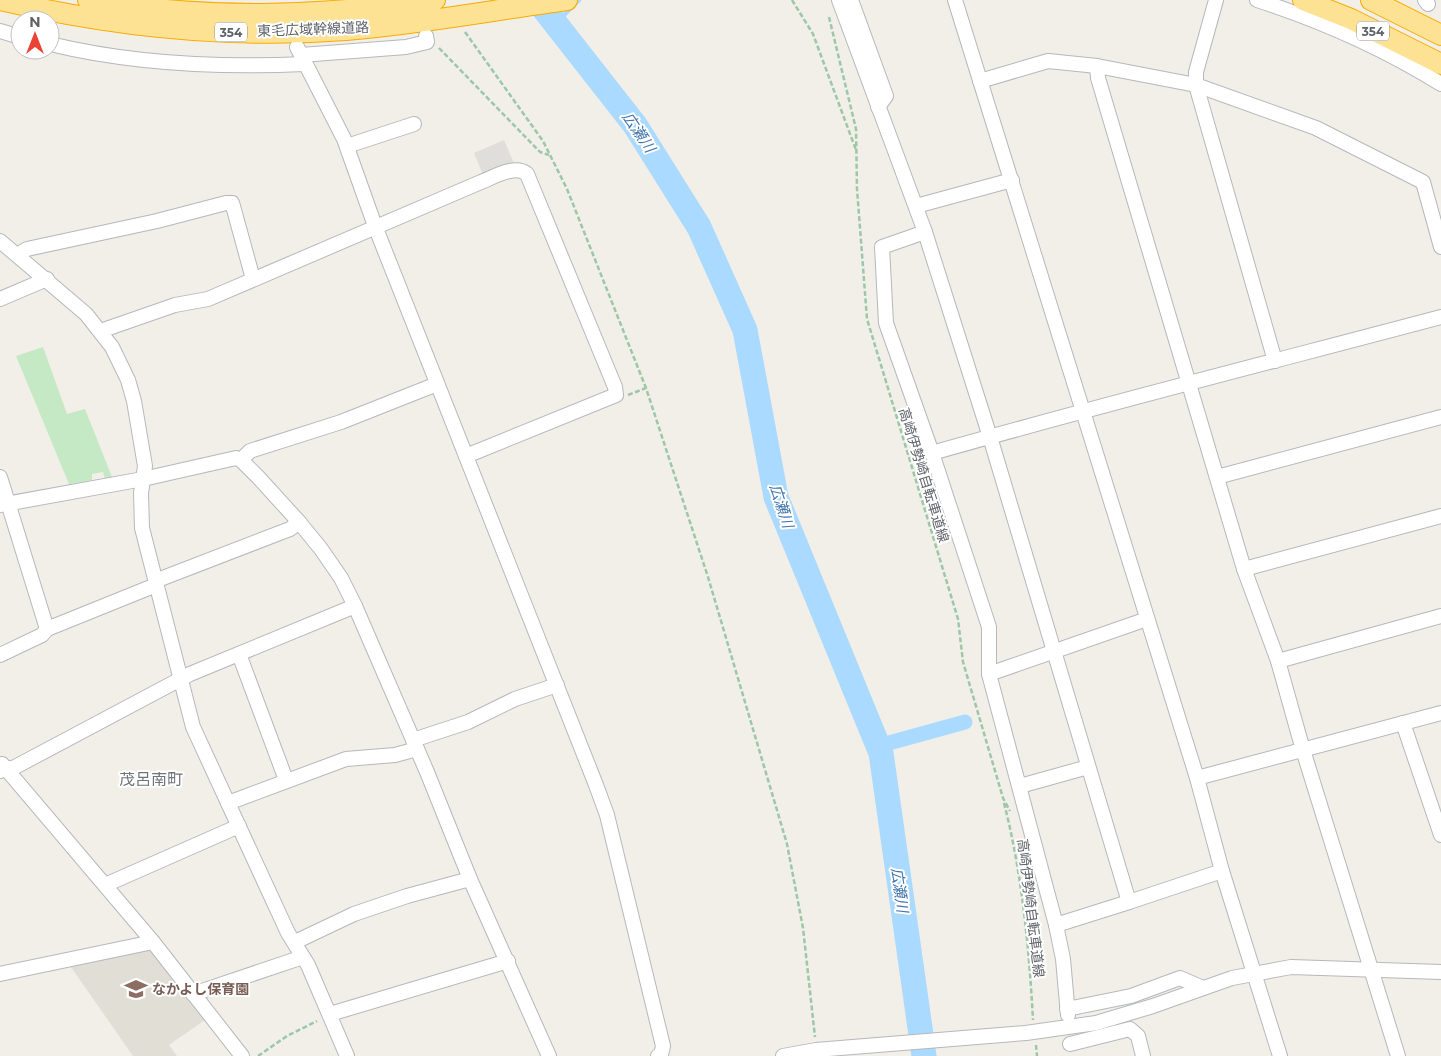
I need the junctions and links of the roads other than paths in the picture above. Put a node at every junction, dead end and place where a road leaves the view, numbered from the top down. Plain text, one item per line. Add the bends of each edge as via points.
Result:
1 (0, 0) edge
2 (88, 0) edge
3 (435, 0) edge
4 (567, 0) edge
5 (839, 0) edge
6 (851, 0) edge
7 (955, 0) edge
8 (1216, 0) edge
9 (1257, 0) edge
10 (1303, 0) edge
11 (1371, 0) edge
12 (1441, 35) edge
13 (426, 39) road end
14 (60, 46) edge
15 (300, 56) junction
16 (1400, 58) junction
17 (1432, 60) edge
18 (1097, 66) junction
19 (980, 82) junction
20 (1441, 84) edge
21 (1196, 85) junction
22 (878, 107) junction
23 (414, 124) dead end
24 (347, 146) junction
25 (1012, 180) junction
26 (916, 206) junction
27 (375, 226) junction
28 (925, 232) junction
29 (0, 241) edge
30 (1441, 248) edge
31 (17, 255) junction
32 (47, 279) junction
33 (253, 280) junction
34 (0, 299) edge
35 (1441, 317) edge
36 (102, 332) junction
37 (1275, 361) junction
38 (437, 384) junction
39 (1188, 384) junction
40 (1082, 410) junction
41 (1441, 417) edge
42 (990, 437) junction
43 (932, 453) junction
44 (466, 456) junction
45 (241, 460) junction
46 (0, 477) edge
47 (1217, 477) junction
48 (143, 479) junction
49 (5, 504) edge
50 (1441, 516) edge
51 (298, 522) junction
52 (1244, 568) junction
53 (156, 583) junction
54 (356, 606) junction
55 (1441, 616) edge
56 (1147, 619) junction
57 (47, 629) junction
58 (1052, 650) junction
59 (239, 654) junction
60 (0, 655) edge
61 (1278, 662) junction
62 (989, 674) junction
63 (182, 679) junction
64 (557, 685) junction
65 (1441, 713) edge
66 (1403, 723) junction
67 (415, 744) junction
68 (1303, 750) junction
69 (2, 768) edge
70 (1088, 768) junction
71 (1197, 778) junction
72 (286, 780) junction
73 (1020, 786) junction
74 (228, 803) junction
75 (239, 826) junction
76 (1441, 835) edge
77 (1222, 871) junction
78 (470, 880) junction
79 (104, 885) junction
80 (1129, 902) junction
81 (1056, 925) junction
82 (153, 942) junction
83 (295, 942) junction
84 (304, 957) junction
85 (508, 961) junction
86 (1371, 969) junction
87 (1441, 972) edge
88 (1255, 973) junction
89 (0, 974) edge
90 (1203, 988) junction
91 (193, 994) junction
92 (330, 1014) junction
93 (1070, 1046) edge
94 (242, 1056) edge
95 (348, 1056) edge
96 (549, 1056) edge
97 (658, 1056) edge
98 (783, 1056) edge
99 (1143, 1056) edge
100 (1280, 1056) edge
101 (1398, 1056) edge

1 - 4 highway, 東毛広域幹線道路 / 354 via 98,21 218,32 344,30 462,20
2 - 3 highway, 東毛広域幹線道路 / 354 via 217,14 339,12
5 - 22 street
6 - 22 street via 886,96
7 - 19 street
8 - 21 street via 1196,72
9 - 16 street via 1296,12
10 - 17 highway, 354
11 - 12 highway, 354
13 - 15 street via 406,47
14 - 15 street via 116,59 248,67
15 - 24 street
16 - 17 street
16 - 20 street
18 - 19 street via 1048,61
18 - 21 street
18 - 39 street
19 - 25 street
21 - 30 street via 1316,128 1418,179 1426,188
21 - 37 street
22 - 26 street
23 - 24 street
24 - 27 street
25 - 26 street
25 - 40 street
26 - 28 street
27 - 33 street
27 - 38 street
27 - 44 street via 515,169 522,170 527,174 615,387 616,395 610,399
28 - 42 street
28 - 43 street via 882,247 886,323
29 - 31 street
31 - 32 street
31 - 33 street via 27,249 232,203
32 - 34 street
32 - 36 street
33 - 36 street
35 - 37 street
36 - 48 street via 120,363 134,401 145,466
37 - 39 street
38 - 44 street
38 - 45 street via 341,422 250,451
39 - 40 street
39 - 47 street
40 - 42 street
40 - 56 street
41 - 47 street
42 - 43 street
42 - 58 street
43 - 62 street via 989,628
44 - 64 street
45 - 48 street via 226,460
45 - 51 street
46 - 49 street
47 - 52 street
48 - 49 street
48 - 53 street via 140,493 142,528
49 - 57 street
50 - 52 street
51 - 53 street via 290,529
51 - 54 street via 331,563
52 - 61 street
53 - 57 street
53 - 63 street
54 - 59 street
54 - 67 street
55 - 61 street
56 - 58 street
56 - 71 street
57 - 60 street via 42,635
58 - 62 street
58 - 70 street
59 - 63 street
59 - 72 street
61 - 68 street
62 - 73 street
63 - 69 street
63 - 74 street via 193,727
64 - 67 street via 515,699
64 - 97 street via 607,814 663,1046
65 - 66 street
66 - 68 street
66 - 76 street
67 - 72 street via 395,755 346,759
67 - 78 street
68 - 71 street
68 - 86 street
69 - 79 street
70 - 73 street
70 - 80 street
71 - 77 street
72 - 74 street
73 - 81 street
74 - 75 street
75 - 79 street
75 - 83 street
77 - 80 street
77 - 88 street
78 - 83 street via 354,914
78 - 85 street
79 - 82 street
80 - 81 street
81 - 90 street via 1068,1012 1131,996 1180,978
82 - 89 street
82 - 91 street
83 - 84 street
84 - 91 street
84 - 92 street
85 - 92 street
85 - 96 street
86 - 87 street
86 - 88 street via 1315,966
86 - 101 street
88 - 90 street
88 - 100 street
90 - 98 street via 1096,1023 1032,1031 818,1046
91 - 94 street
92 - 95 street
93 - 99 street via 1130,1029 1138,1036

